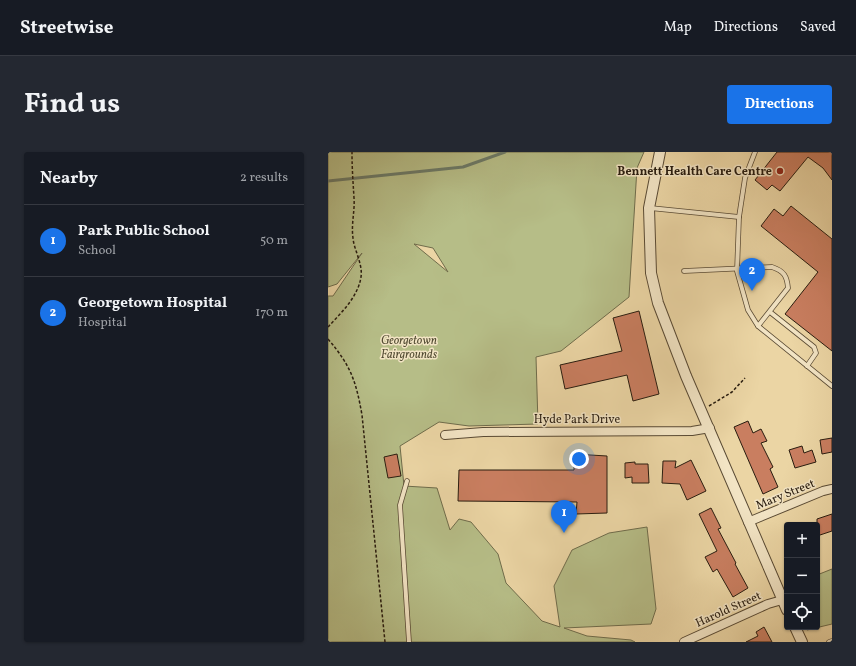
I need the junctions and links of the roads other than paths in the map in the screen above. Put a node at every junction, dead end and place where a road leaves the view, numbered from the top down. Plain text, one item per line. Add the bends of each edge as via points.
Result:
1 (660, 152) edge
2 (755, 152) edge
3 (649, 208) junction
4 (739, 217) junction
5 (737, 268) junction
6 (684, 271) dead end
7 (770, 312) junction
8 (758, 326) junction
9 (807, 366) junction
10 (832, 386) edge
11 (710, 428) junction
12 (445, 435) dead end
13 (407, 481) dead end
14 (832, 489) edge
15 (748, 522) junction
16 (782, 600) junction
17 (784, 604) edge
18 (796, 630) edge
19 (832, 641) edge
20 (409, 642) edge
21 (684, 642) edge
22 (802, 642) edge
23 (829, 642) edge

1 - 3 street
2 - 4 lane via 745,178
3 - 4 lane
3 - 11 street via 651,273 658,303 686,376
4 - 5 lane
5 - 6 lane
5 - 7 lane via 772,267 781,270 787,278 788,288
5 - 8 lane via 748,310
7 - 8 lane
7 - 9 lane via 814,347 816,353
8 - 9 lane
9 - 10 lane
11 - 12 street, Hyde Park Drive
11 - 15 street
13 - 20 lane via 400,505
14 - 15 street, Mary Street
15 - 16 street
16 - 17 street
16 - 21 street, Harold Street
18 - 22 street
19 - 23 lane

